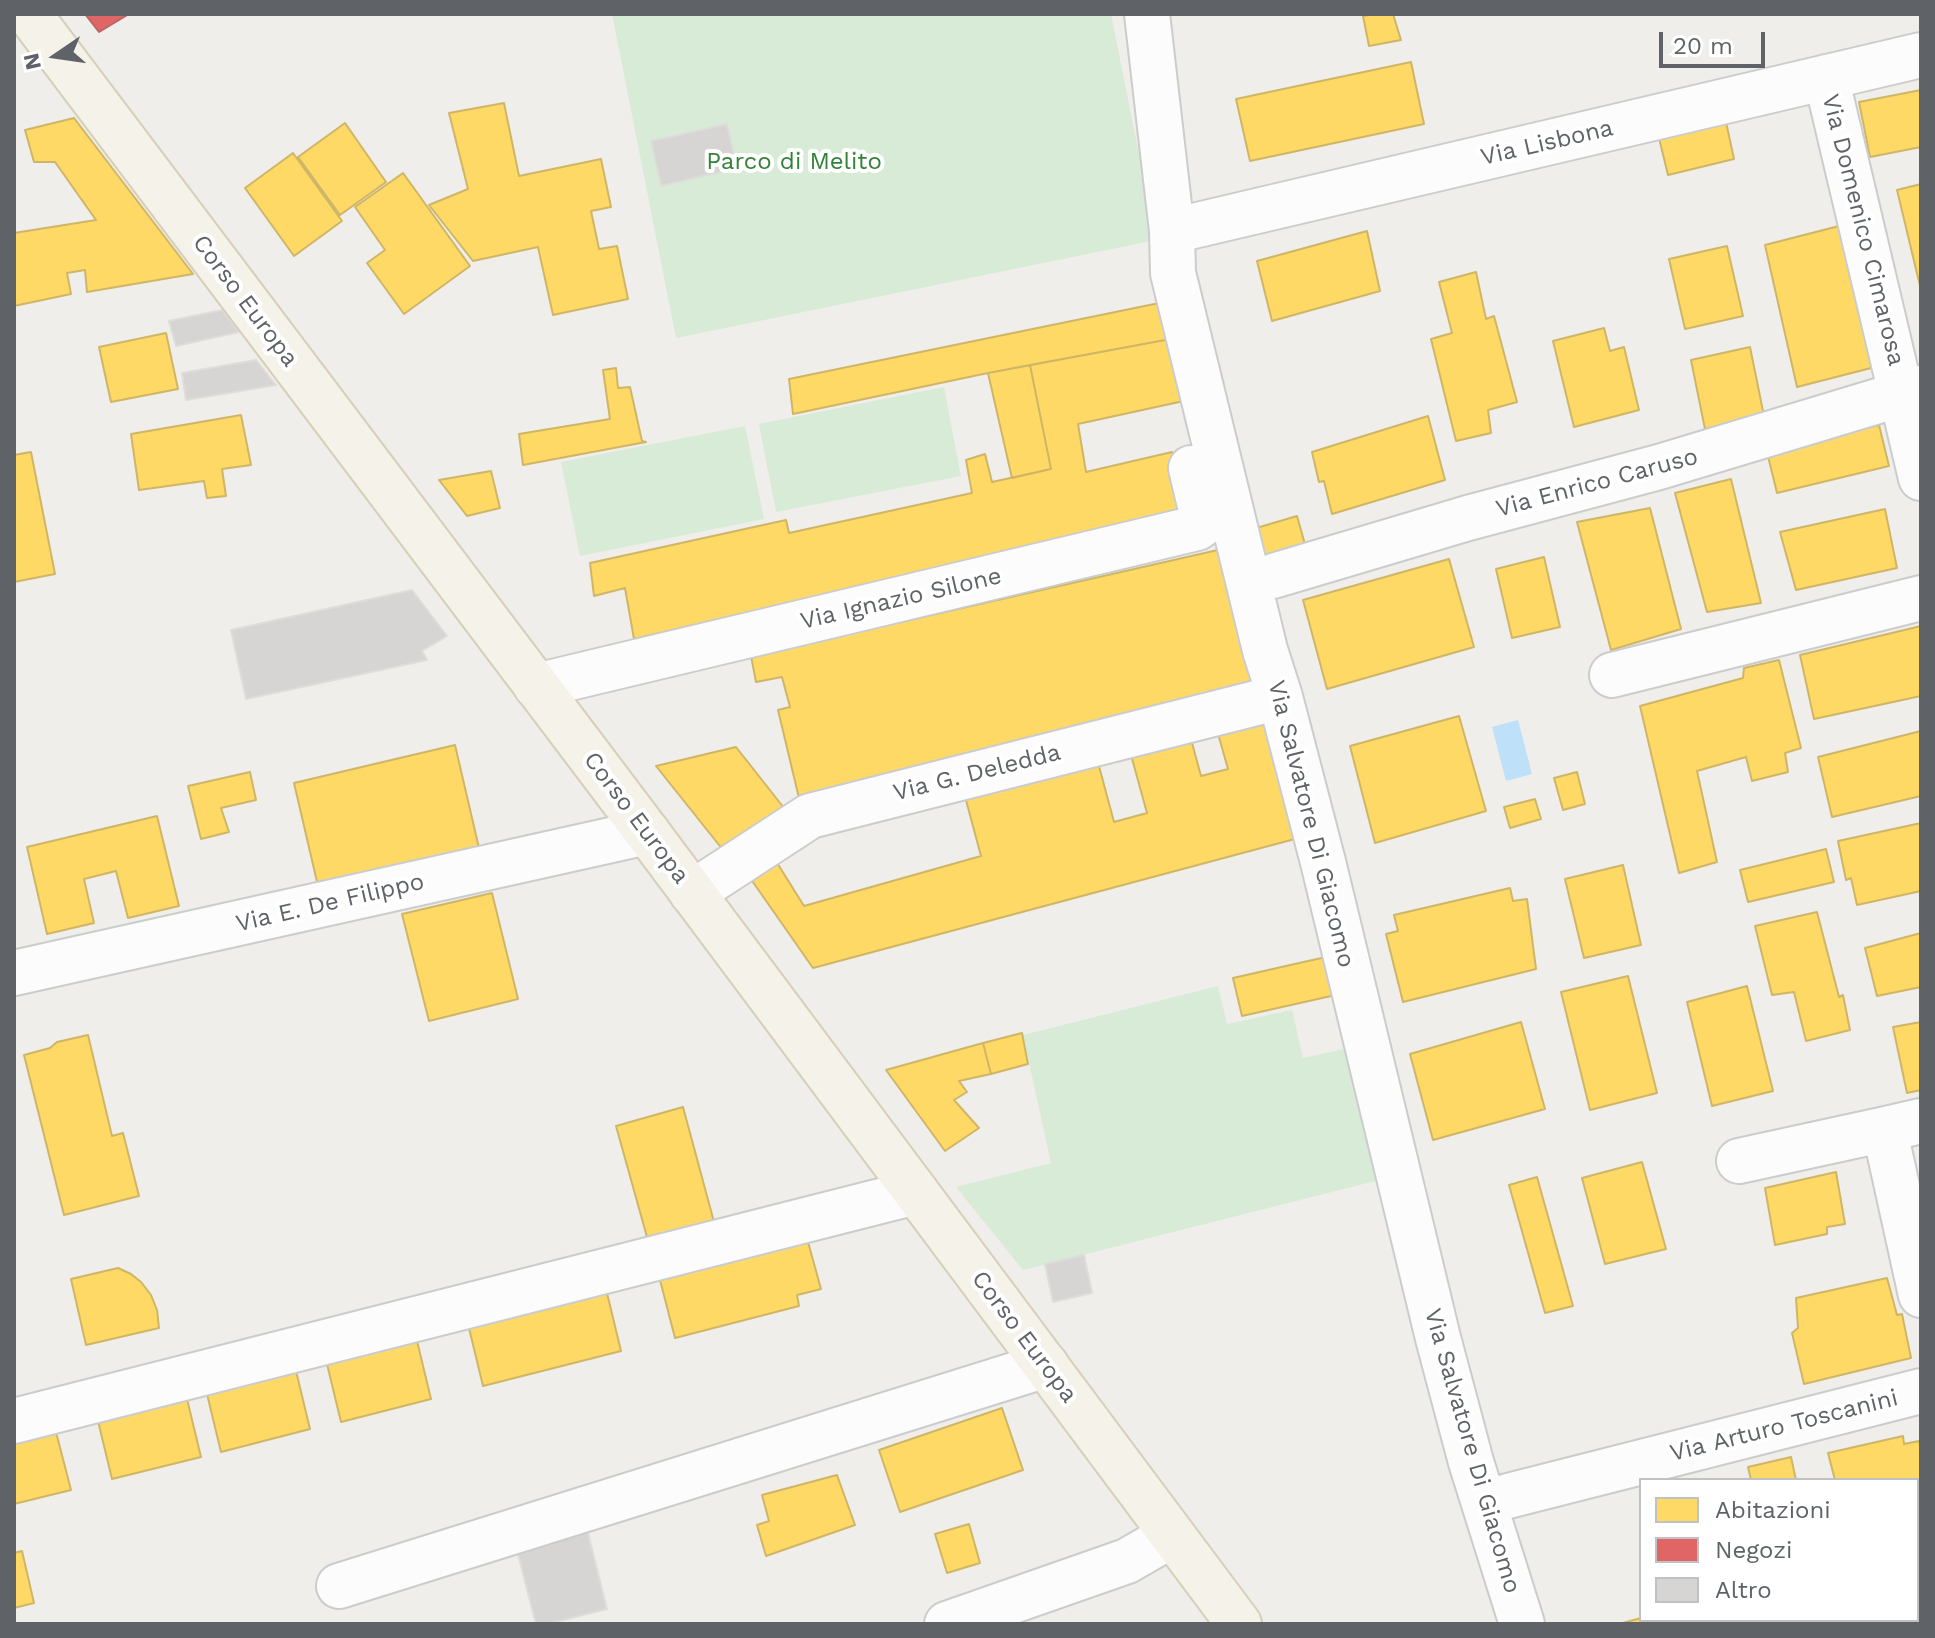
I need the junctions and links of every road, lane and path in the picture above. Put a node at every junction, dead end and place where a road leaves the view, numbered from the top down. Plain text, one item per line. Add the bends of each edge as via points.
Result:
1 (29, 14) edge
2 (1147, 14) edge
3 (1921, 55) edge
4 (1826, 77) junction
5 (1172, 231) junction
6 (1912, 391) edge
7 (1189, 463) dead end
8 (1921, 478) edge
9 (1273, 576) dead end
10 (1921, 598) edge
11 (1612, 675) dead end
12 (536, 686) junction
13 (1280, 697) junction
14 (647, 832) junction
15 (692, 893) junction
16 (14, 973) edge
17 (1904, 1125) edge
18 (1739, 1161) dead end
19 (916, 1192) junction
20 (1921, 1295) edge
21 (1046, 1365) junction
22 (1921, 1391) edge
23 (14, 1421) edge
24 (1508, 1496) dead end
25 (1172, 1535) junction
26 (339, 1586) dead end
27 (947, 1624) edge
28 (1239, 1624) edge
29 (1522, 1624) edge

1 - 12 main road, Corso Europa
2 - 5 street, Via Salvatore Di Giacomo
3 - 4 street, Via Lisbona
4 - 5 street, Via Lisbona
4 - 6 street, Via Domenico Cimarosa
5 - 13 street, Via Salvatore Di Giacomo via 1173,273
6 - 8 street, Via Domenico Cimarosa
6 - 9 street, Via Enrico Caruso
7 - 12 street, Via Ignazio Silone via 1204,523 1197,528
10 - 11 street
12 - 14 main road, Corso Europa
13 - 15 street, Via G. Deledda via 810,816
13 - 29 street, Via Salvatore Di Giacomo via 1438,1338
14 - 15 main road, Corso Europa
14 - 16 street, Via E. De Filippo
15 - 19 main road, Corso Europa
17 - 18 street
17 - 20 street
19 - 21 main road, Corso Europa
19 - 23 street
21 - 25 main road, Corso Europa
21 - 26 street
22 - 24 street, Via Arturo Toscanini
25 - 27 street via 1127,1561
25 - 28 main road, Corso Europa

